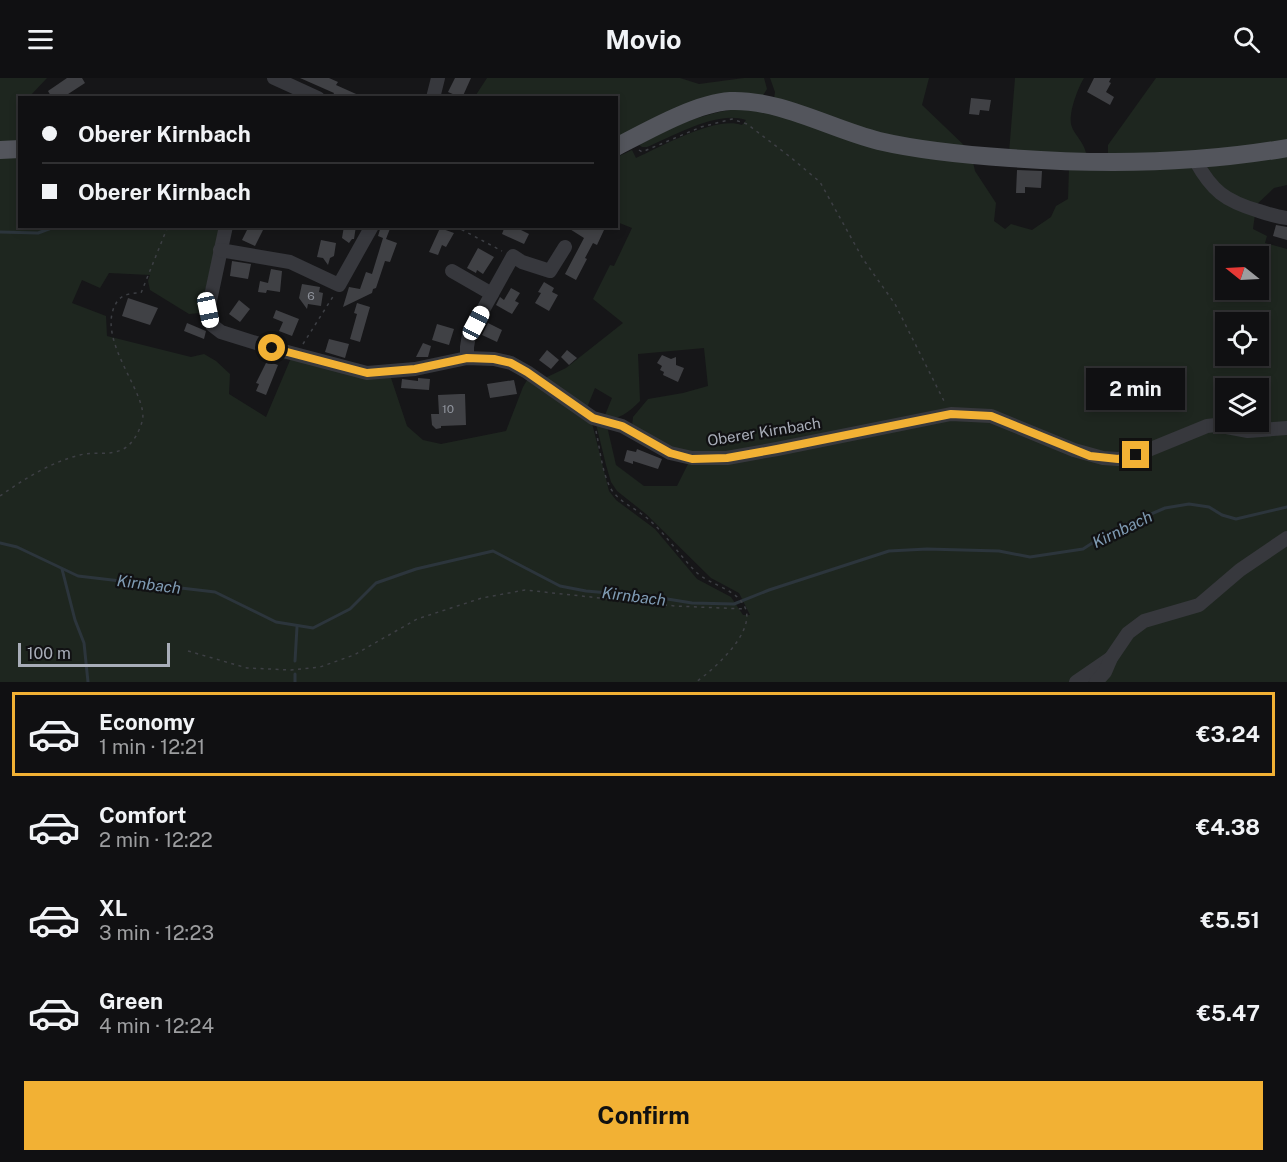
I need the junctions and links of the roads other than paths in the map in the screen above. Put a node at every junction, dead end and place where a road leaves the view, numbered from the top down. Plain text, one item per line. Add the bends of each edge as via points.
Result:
1 (274, 78) edge
2 (438, 78) edge
3 (314, 96) edge
4 (434, 96) edge
5 (623, 143) edge
6 (1287, 148) edge
7 (18, 149) edge
8 (0, 150) edge
9 (1195, 160) junction
10 (1287, 218) edge
11 (226, 228) edge
12 (371, 228) edge
13 (565, 247) dead end
14 (220, 250) junction
15 (452, 271) dead end
16 (492, 294) junction
17 (467, 358) junction
18 (1287, 428) edge
19 (1287, 538) edge
20 (1111, 658) junction
21 (1076, 682) edge
22 (1096, 682) edge

1 - 3 street
2 - 4 street
5 - 9 main road via 687,113 728,101 774,106 879,141 948,152 1091,163
6 - 9 main road
7 - 8 main road
9 - 10 street via 1206,180 1232,202
11 - 14 street, Oberer Kirnbach
12 - 14 street via 339,285 290,261
13 - 16 street via 550,271 513,256
14 - 17 street, Oberer Kirnbach via 208,310 212,325 221,332 367,373 415,369
15 - 16 street
16 - 17 street via 469,335
17 - 18 street, Oberer Kirnbach via 511,363 593,418 622,426 670,453 692,459 727,458 951,414 991,416 1090,456 1110,459 1136,455 1207,426 1248,431
19 - 20 street via 1240,570 1199,605 1144,621 1128,633
20 - 21 street
20 - 22 street

